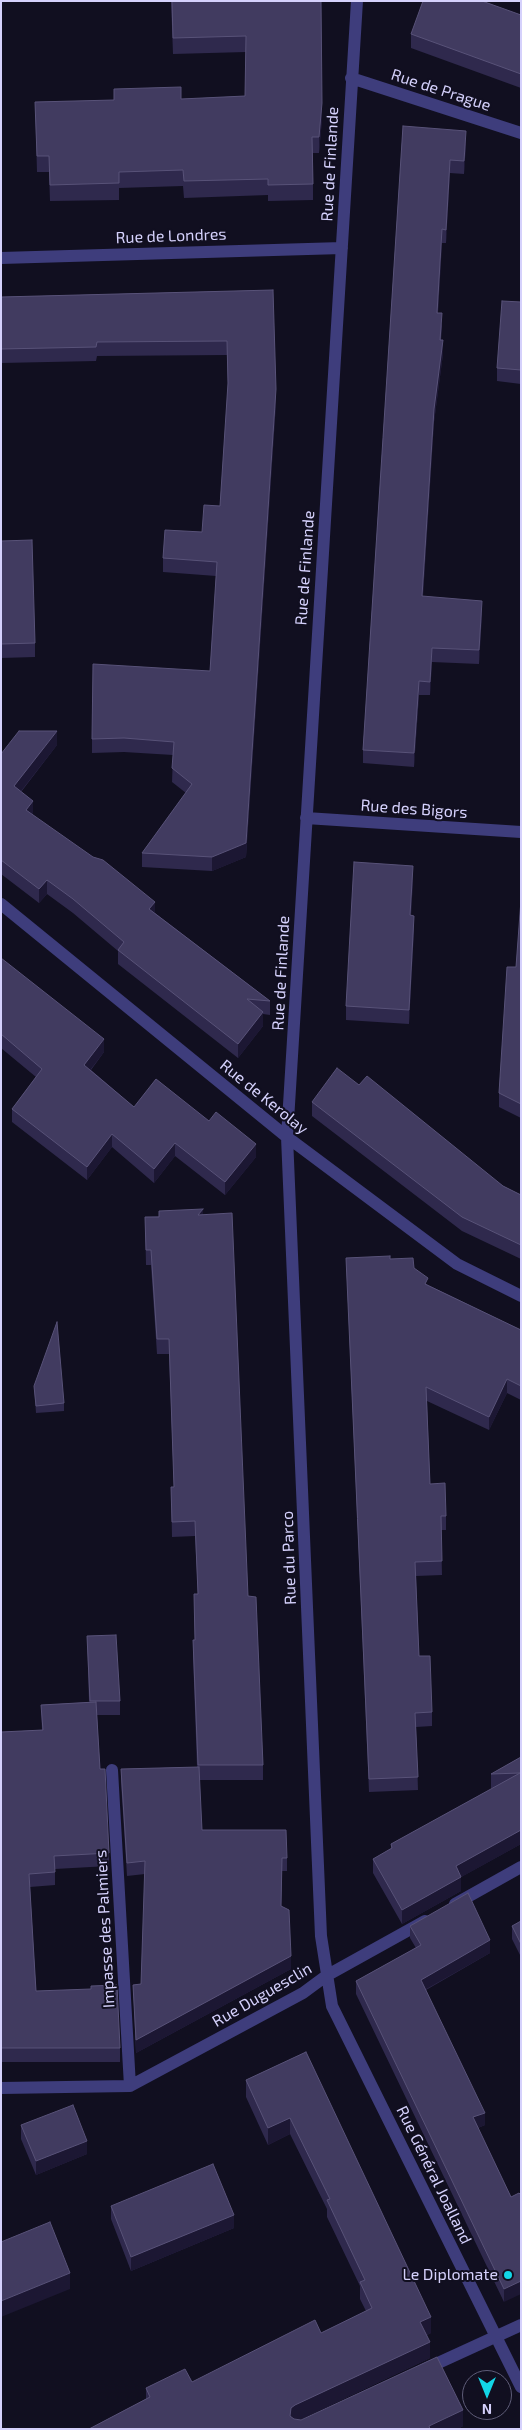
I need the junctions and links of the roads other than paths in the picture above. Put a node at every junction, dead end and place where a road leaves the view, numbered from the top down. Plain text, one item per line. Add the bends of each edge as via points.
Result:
1 (357, 1) edge
2 (351, 78) junction
3 (521, 133) edge
4 (342, 248) junction
5 (1, 258) edge
6 (306, 818) junction
7 (521, 832) edge
8 (1, 904) edge
9 (287, 1137) junction
10 (521, 1296) edge
11 (112, 1770) dead end
12 (521, 1868) edge
13 (326, 1976) junction
14 (130, 2086) junction
15 (1, 2088) edge
16 (521, 2325) edge
17 (497, 2338) junction
18 (411, 2376) edge
19 (521, 2387) edge

1 - 2 street, Rue de Finlande
2 - 3 street, Rue de Prague
2 - 4 street, Rue de Finlande
4 - 5 street, Rue de Londres
4 - 6 street, Rue de Finlande
6 - 7 street, Rue des Bigors
6 - 9 street, Rue de Finlande
8 - 9 street, Rue de Kerolay
9 - 10 street, Rue de Kerolay via 457,1264
9 - 13 street, Rue du Parco via 321,1936
11 - 14 street, Impasse des Palmiers
12 - 13 street, Rue Duguesclin
13 - 14 street, Rue Duguesclin via 303,1993
13 - 17 street, Rue Général Joalland via 332,2006
14 - 15 street, Rue Duguesclin
16 - 17 street
17 - 18 street
17 - 19 street, Rue Général Joalland

